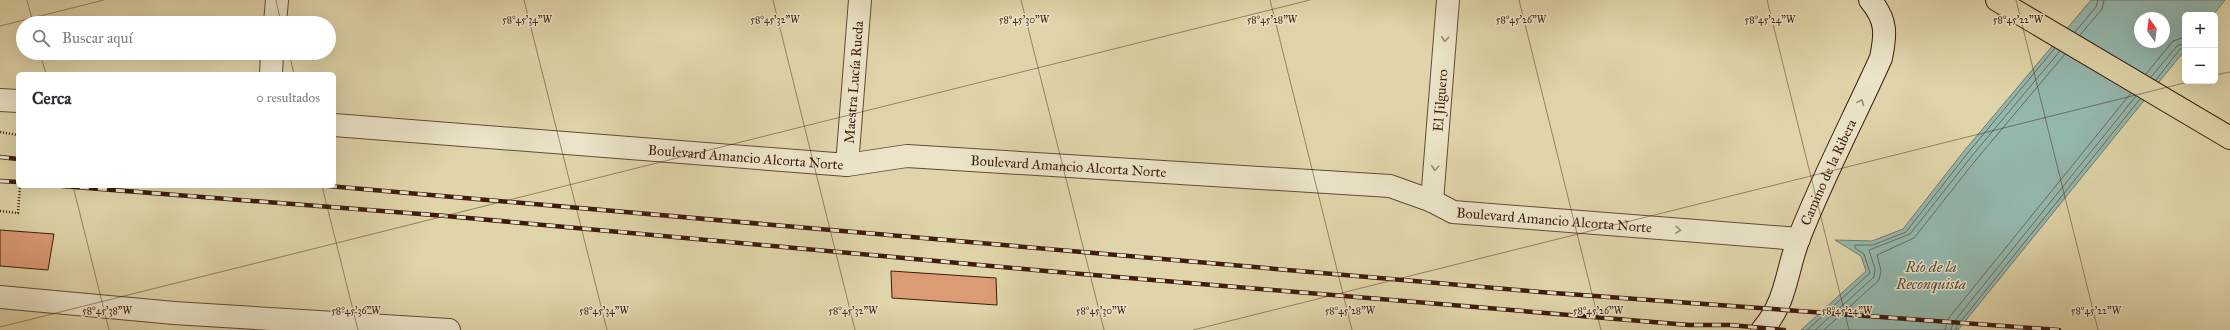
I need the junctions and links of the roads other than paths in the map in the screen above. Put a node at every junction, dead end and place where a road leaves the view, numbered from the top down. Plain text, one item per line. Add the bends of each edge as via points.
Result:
1 (277, 0) edge
2 (860, 0) edge
3 (1448, 0) edge
4 (1998, 0) edge
5 (1875, 6) edge
6 (276, 16) edge
7 (272, 60) edge
8 (271, 72) edge
9 (0, 100) edge
10 (16, 101) edge
11 (336, 125) edge
12 (2230, 138) edge
13 (847, 165) junction
14 (1432, 202) junction
15 (1799, 239) junction
16 (0, 297) edge
17 (180, 321) edge
18 (449, 330) edge
19 (1762, 330) edge

1 - 6 street
2 - 13 street, Maestra Lucía Rueda
3 -> 14 street, El Jilguero
4 - 12 main road
15 -> 5 street, Camino de la Ribera via 1881,58 1886,35
7 - 8 street
9 - 10 street
11 - 13 street, Boulevard Amancio Alcorta Norte
13 - 14 street, Boulevard Amancio Alcorta Norte via 908,156 1390,186
14 -> 15 street, Boulevard Amancio Alcorta Norte via 1453,212
15 - 19 street, Camino de la Ribera via 1785,293
16 - 17 street
17 - 18 street

